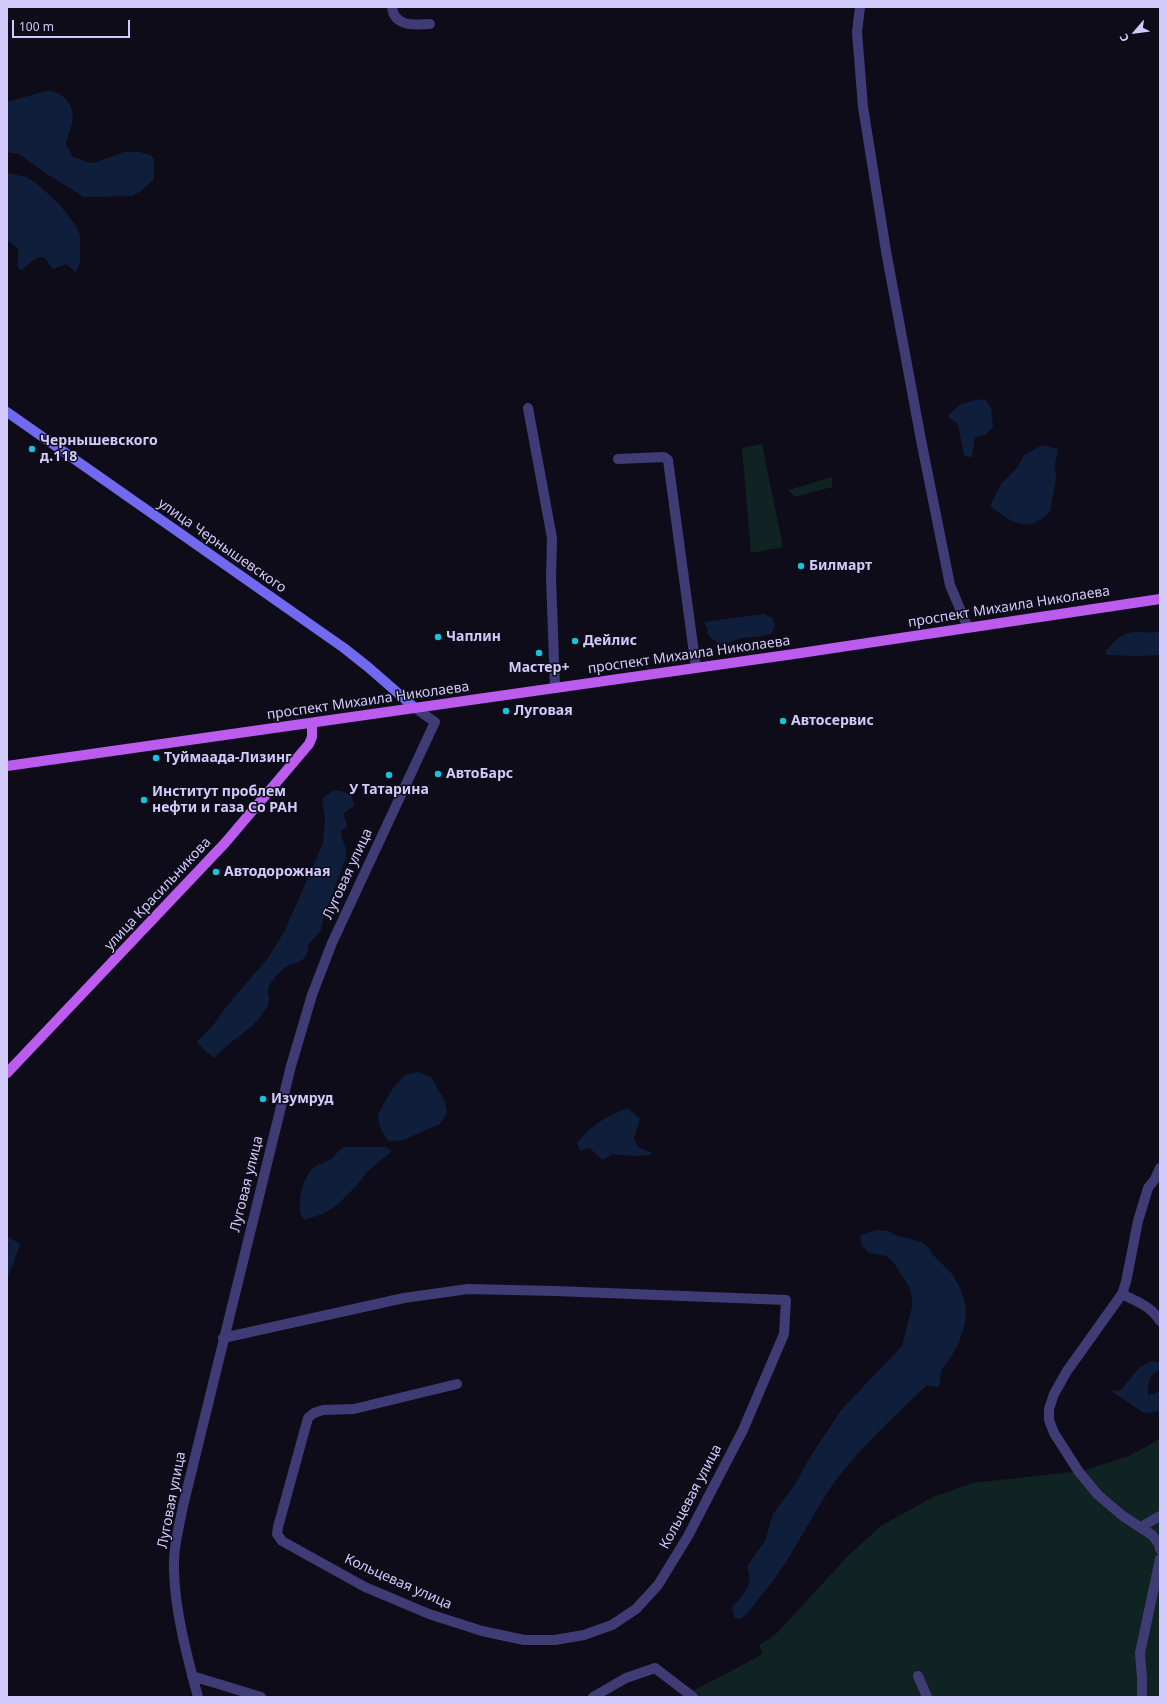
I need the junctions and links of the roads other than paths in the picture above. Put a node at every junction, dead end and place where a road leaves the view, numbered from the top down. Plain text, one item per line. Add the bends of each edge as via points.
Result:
1 (392, 7) edge
2 (860, 7) edge
3 (430, 24) dead end
4 (528, 408) dead end
5 (7, 412) edge
6 (618, 459) dead end
7 (1160, 599) edge
8 (968, 628) junction
9 (696, 668) junction
10 (555, 688) junction
11 (416, 708) junction
12 (312, 723) junction
13 (7, 766) edge
14 (7, 1074) edge
15 (1160, 1168) edge
16 (1122, 1294) junction
17 (1160, 1321) edge
18 (223, 1338) junction
19 (457, 1384) dead end
20 (1160, 1516) edge
21 (1141, 1527) junction
22 (1160, 1548) edge
23 (1160, 1559) edge
24 (192, 1676) junction
25 (918, 1676) dead end
26 (198, 1697) edge
27 (261, 1697) edge
28 (593, 1697) edge
29 (693, 1697) edge
30 (927, 1697) edge
31 (1142, 1697) edge

1 - 3 street via 395,16 404,23
2 - 8 street via 857,32 863,107 886,251 950,584
4 - 10 street via 552,538
5 - 11 main road, улица Чернышевского via 344,648
6 - 9 street via 664,457 668,460
7 - 8 main road, проспект Михаила Николаева
8 - 9 main road, проспект Михаила Николаева
9 - 10 main road, проспект Михаила Николаева
10 - 11 main road, проспект Михаила Николаева
11 - 12 main road, проспект Михаила Николаева
11 - 18 street, Луговая улица via 435,722 335,936 312,995 291,1066
12 - 13 main road, проспект Михаила Николаева
12 - 14 main road, улица Красильникова via 312,737 308,744 225,843
15 - 16 street via 1148,1188 1138,1221
16 - 17 street via 1149,1308
16 - 21 street via 1067,1371 1054,1394 1049,1409 1049,1420 1079,1472 1098,1495
18 - 19 street, Кольцевая улица via 404,1298 468,1289 556,1290 786,1300 784,1334 743,1430 670,1566 658,1585 636,1609 612,1625 584,1635 555,1640 524,1640 482,1631 430,1614 365,1586 282,1541 277,1534 308,1418 322,1410 354,1409
18 - 24 street, Луговая улица via 176,1538 174,1569 177,1601
20 - 21 street
21 - 22 street via 1152,1535
23 - 31 street via 1140,1653
24 - 26 street, Луговая улица
24 - 27 street
25 - 30 street
28 - 29 street via 626,1678 655,1668

